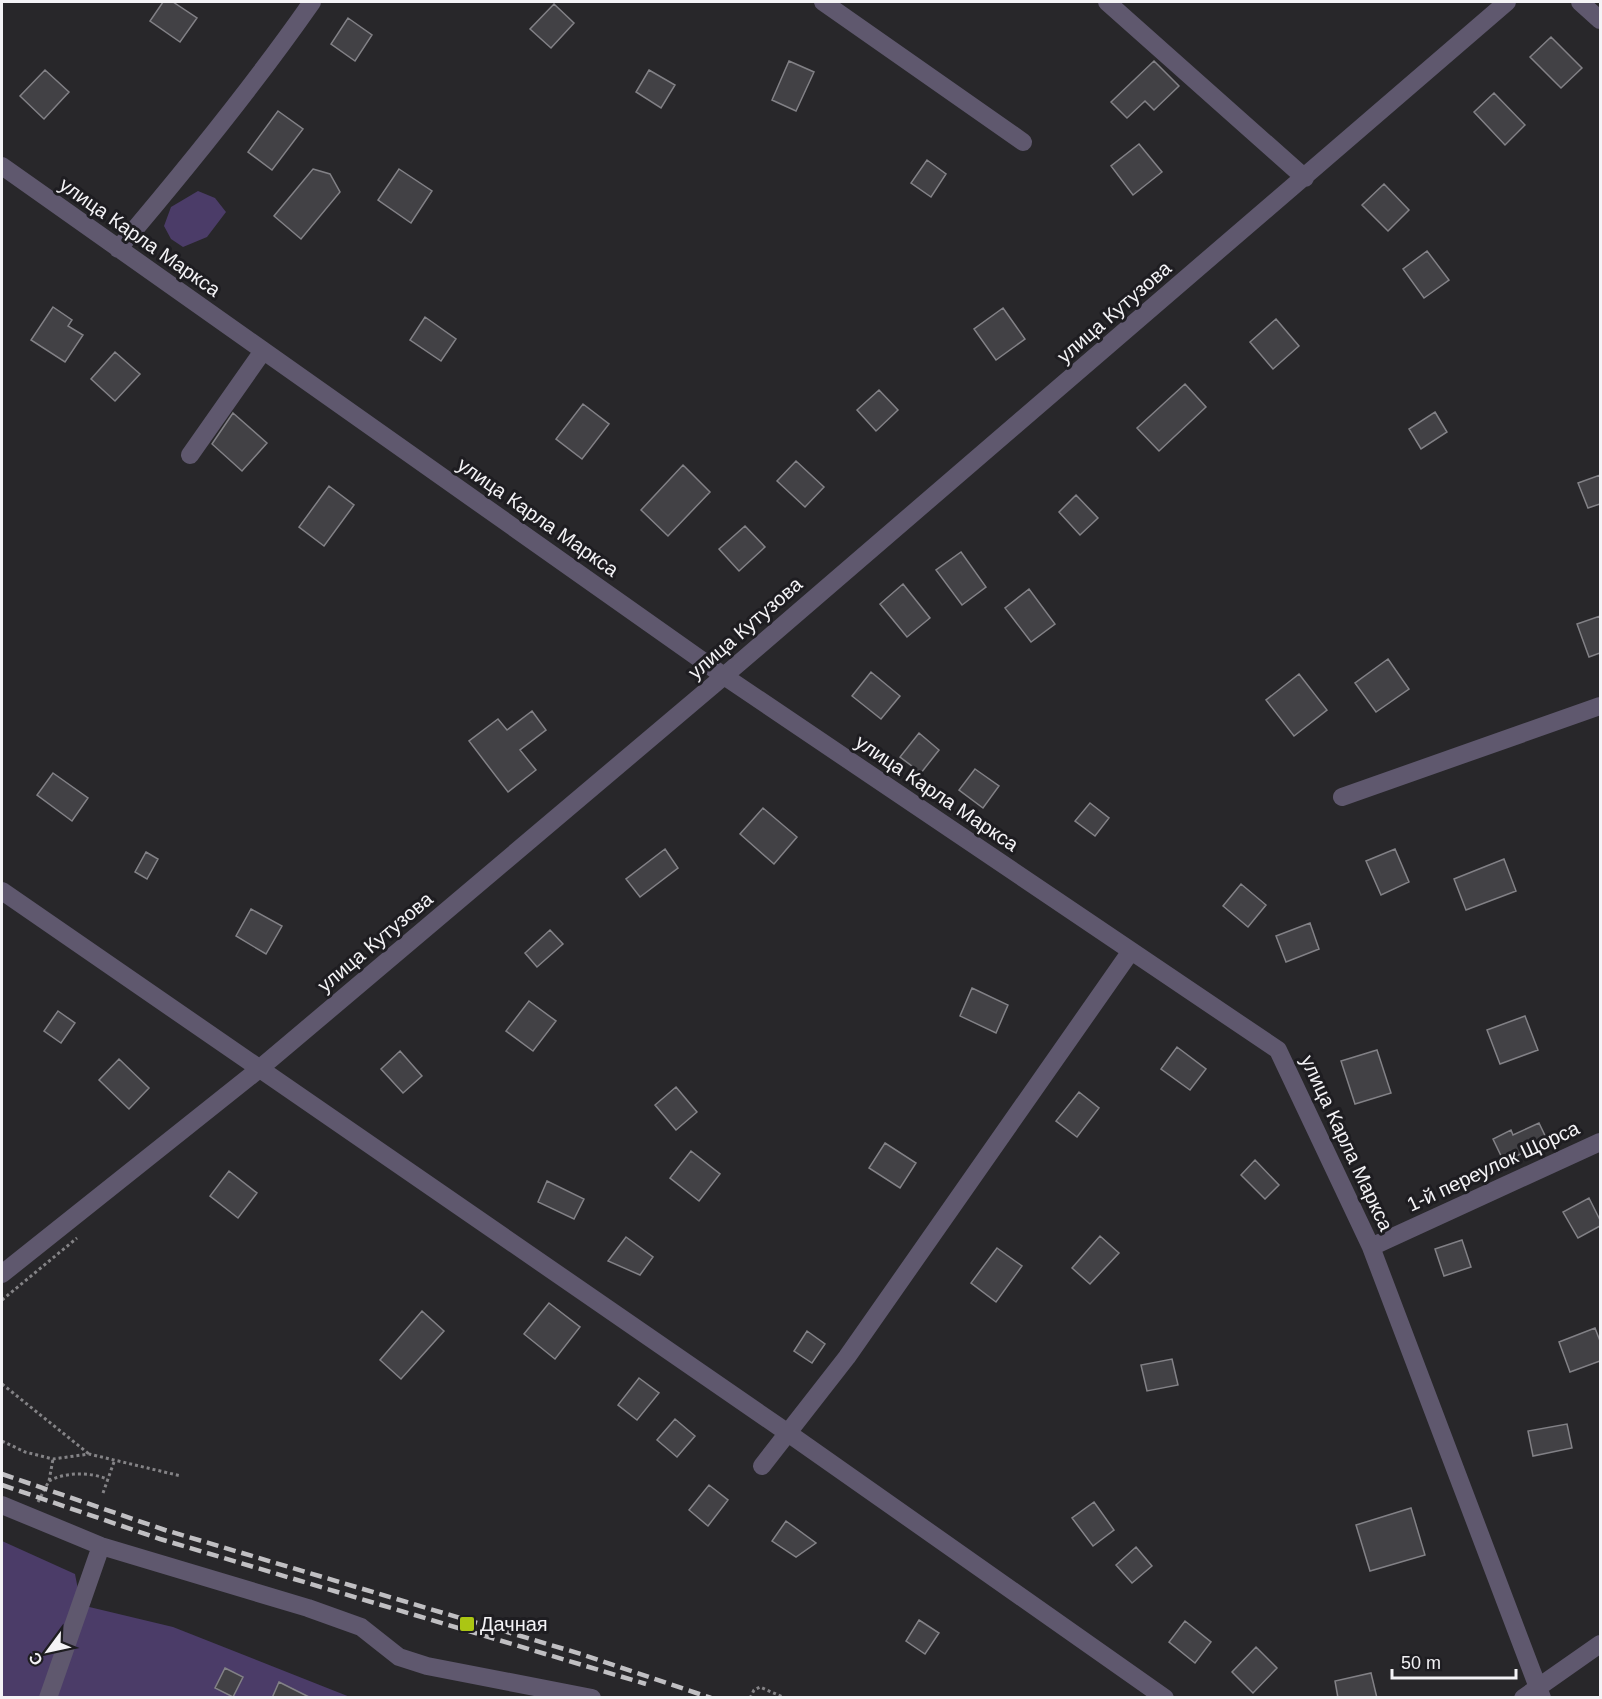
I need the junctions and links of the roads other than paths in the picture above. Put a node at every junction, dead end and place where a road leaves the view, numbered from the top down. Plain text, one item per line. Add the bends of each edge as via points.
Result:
1 (312, 2) edge
2 (823, 2) edge
3 (1107, 2) edge
4 (1507, 2) edge
5 (1580, 2) edge
6 (1600, 20) edge
7 (1023, 142) dead end
8 (2, 166) edge
9 (1305, 178) junction
10 (118, 249) junction
11 (263, 351) junction
12 (190, 455) dead end
13 (724, 676) junction
14 (1600, 706) edge
15 (1342, 797) dead end
16 (2, 891) edge
17 (1131, 951) junction
18 (258, 1070) junction
19 (1600, 1142) edge
20 (1371, 1247) junction
21 (2, 1274) edge
22 (788, 1433) junction
23 (762, 1466) dead end
24 (2, 1505) edge
25 (101, 1546) junction
26 (1600, 1644) edge
27 (1540, 1692) edge
28 (48, 1698) edge
29 (592, 1698) edge
30 (1165, 1698) edge
31 (1523, 1698) edge

1 - 10 street via 195,157
2 - 7 street
3 - 9 street
4 - 9 street, улица Кутузова
5 - 6 street
8 - 10 street, улица Карла Маркса
9 - 13 street, улица Кутузова
10 - 11 street, улица Карла Маркса
11 - 12 street
11 - 13 street, улица Карла Маркса
13 - 17 street, улица Карла Маркса
13 - 18 street, улица Кутузова
14 - 15 street
16 - 18 street
17 - 20 street, улица Карла Маркса via 1278,1050
17 - 22 street via 847,1357
18 - 21 street, улица Кутузова
18 - 22 street
19 - 20 street, 1-й переулок Щорса
20 - 27 street, улица Карла Маркса
22 - 23 street
22 - 30 street
24 - 25 street
25 - 28 street
25 - 29 street via 361,1627 399,1657 427,1666
26 - 27 street
27 - 31 street

